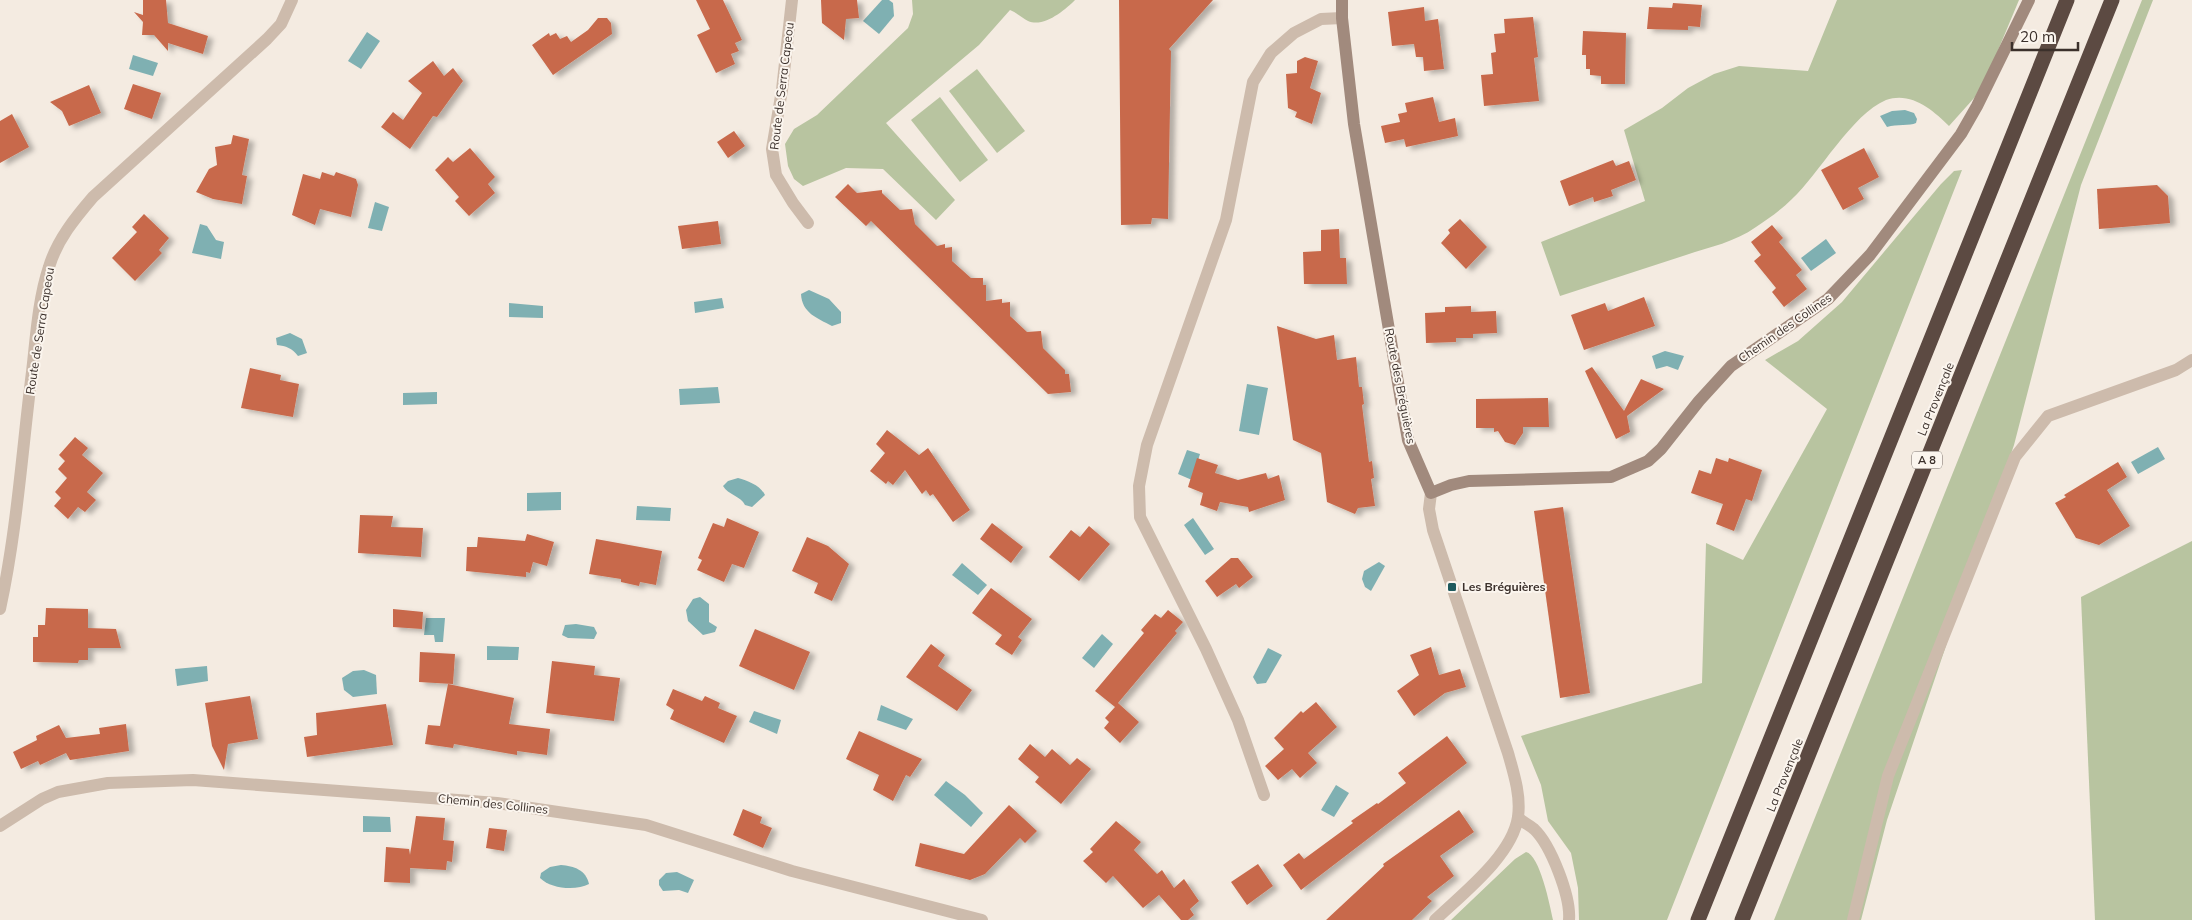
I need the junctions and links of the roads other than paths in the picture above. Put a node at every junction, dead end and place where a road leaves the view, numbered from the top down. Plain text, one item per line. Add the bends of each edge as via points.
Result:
1 (292, 0) edge
2 (792, 0) edge
3 (1342, 0) edge
4 (2029, 0) edge
5 (2067, 0) edge
6 (2112, 0) edge
7 (1342, 18) junction
8 (808, 223) dead end
9 (2192, 360) edge
10 (1431, 493) junction
11 (0, 609) edge
12 (1264, 795) dead end
13 (1518, 818) junction
14 (0, 826) edge
15 (982, 920) edge
16 (1435, 920) edge
17 (1569, 920) edge
18 (1698, 920) edge
19 (1742, 920) edge
20 (1853, 920) edge

1 - 11 street, Route de Serra Capeou via 281,24 267,39 93,197 57,246 48,268 38,329
2 - 8 street, Route de Serra Capeou via 772,149 776,175
3 - 7 street, Route des Bréguières
4 - 10 street, Chemin des Collines via 1961,134 1870,255 1828,299 1731,366 1648,461 1611,476 1469,481
5 - 18 highway
6 - 19 highway, La Provençale / A 8
7 - 10 street, Route des Bréguières via 1354,124 1408,440
7 - 12 street via 1321,18 1294,33 1271,53 1254,82 1226,220 1147,445 1139,486 1140,517 1206,648 1238,720
9 - 20 street via 2176,370 2048,416 2016,457 1888,776
10 - 13 street, Route des Bréguières via 1429,508 1439,549 1512,768
13 - 16 street via 1512,835 1495,862
13 - 17 street via 1538,834 1556,865 1566,892
14 - 15 street, Chemin des Collines via 58,792 108,783 193,780 497,803 646,825 792,871

